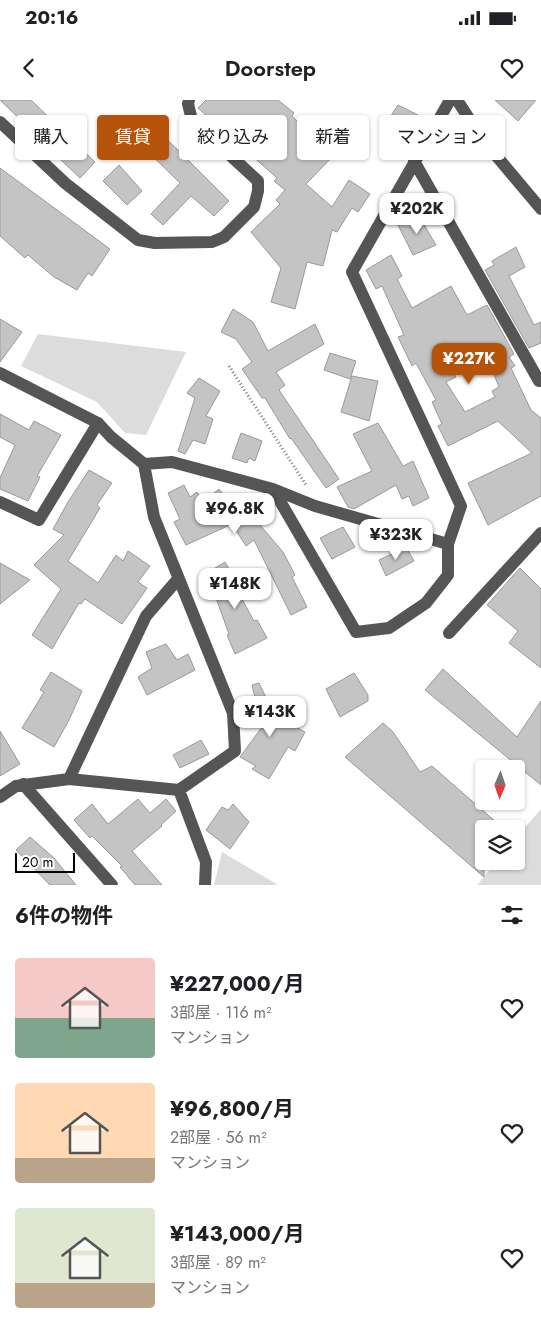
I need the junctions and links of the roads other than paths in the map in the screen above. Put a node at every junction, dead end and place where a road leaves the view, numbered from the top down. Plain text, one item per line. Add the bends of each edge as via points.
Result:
1 (189, 100) edge
2 (450, 100) edge
3 (457, 100) edge
4 (0, 122) edge
5 (414, 161) junction
6 (541, 209) edge
7 (0, 374) edge
8 (541, 378) edge
9 (98, 423) junction
10 (144, 464) junction
11 (272, 489) junction
12 (0, 502) edge
13 (541, 533) edge
14 (448, 544) junction
15 (178, 579) junction
16 (449, 633) dead end
17 (69, 780) junction
18 (23, 784) junction
19 (179, 790) junction
20 (0, 798) edge
21 (112, 885) edge
22 (205, 885) edge

1 - 4 street via 192,120 258,181 254,207 224,237 212,242 155,243 138,240 65,183
2 - 5 street
3 - 6 street via 483,140
5 - 8 street via 539,381
5 - 14 street via 352,272 461,506
7 - 9 street
9 - 10 street
9 - 12 street via 39,520
10 - 11 street via 172,462
10 - 15 street via 154,517
11 - 14 street via 315,506
11 - 14 street via 356,632 389,628 426,603 448,574
13 - 16 street
15 - 17 street via 146,616
15 - 19 street via 233,713 235,751
17 - 18 street
17 - 19 street
18 - 20 street
18 - 21 street
19 - 22 street via 206,862

